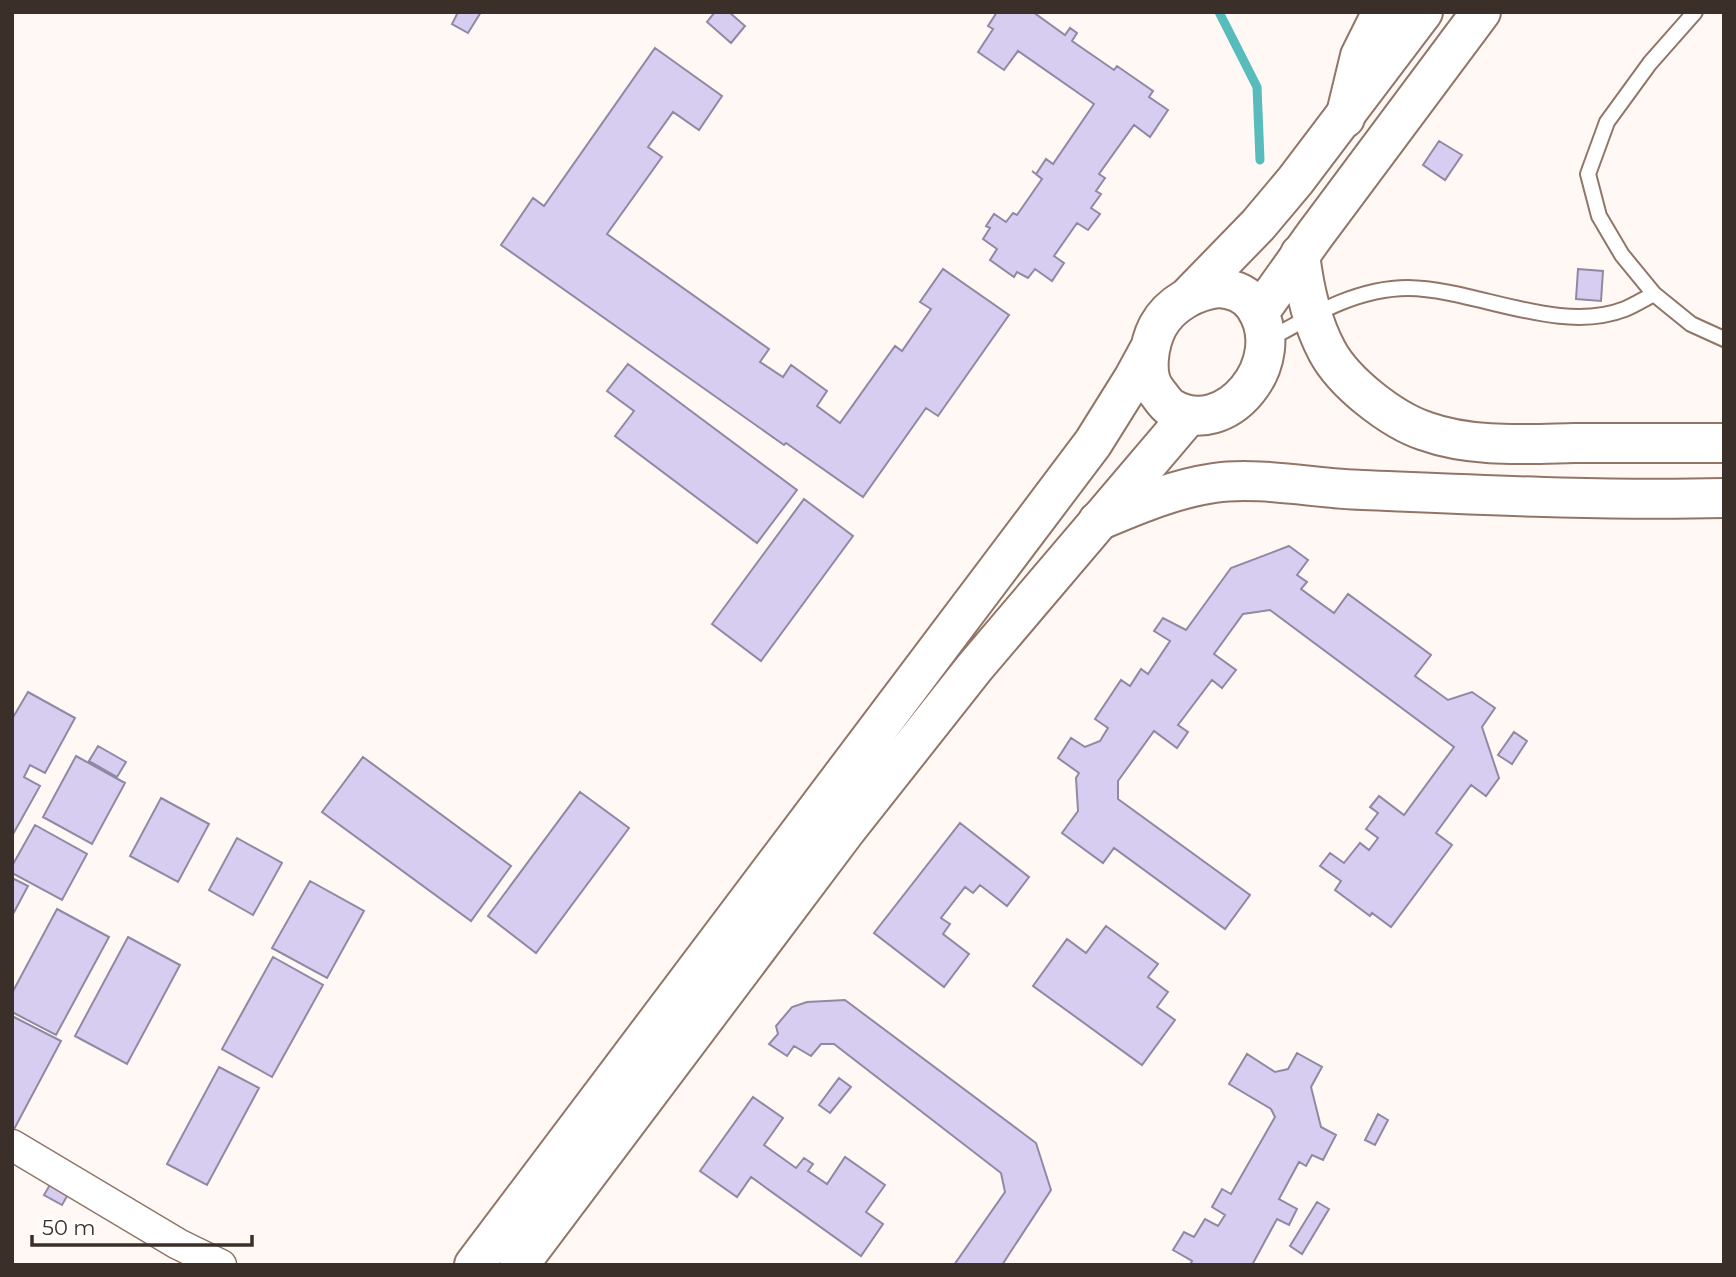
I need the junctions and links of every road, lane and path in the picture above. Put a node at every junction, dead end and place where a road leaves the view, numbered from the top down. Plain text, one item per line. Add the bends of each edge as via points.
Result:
1 (1382, 12) edge
2 (1423, 12) edge
3 (1481, 12) edge
4 (1695, 12) edge
5 (1345, 118) junction
6 (1300, 254) junction
7 (1654, 294) junction
8 (1189, 296) junction
9 (1312, 316) junction
10 (1263, 327) junction
11 (1724, 339) edge
12 (1151, 346) junction
13 (1189, 415) junction
14 (1724, 443) edge
15 (1724, 498) edge
16 (1098, 521) junction
17 (789, 877) junction
18 (590, 1142) junction
19 (12, 1144) edge
20 (221, 1265) edge
21 (474, 1265) edge
22 (519, 1265) edge

1 - 5 main road via 1360,56
2 - 5 main road
3 - 6 main road
4 - 7 lane via 1607,122 1588,174 1599,215 1622,255
5 - 8 main road via 1258,225
6 - 9 main road
6 - 10 main road
7 - 9 lane via 1624,310 1590,317 1406,288 1342,301
7 - 11 lane via 1691,324
8 - 10 main road via 1209,289 1242,293 1252,302
8 - 12 main road via 1158,326
9 - 10 lane
9 - 14 main road via 1328,354 1356,386 1392,415 1426,431 1519,444
10 - 13 main road via 1263,365 1251,387 1233,404
12 - 13 main road via 1153,388 1169,407
12 - 17 main road via 1093,443
13 - 16 main road
15 - 16 main road via 1538,498 1243,481 1152,498
16 - 17 main road
17 - 18 main road
18 - 21 main road
18 - 22 main road
19 - 20 street

